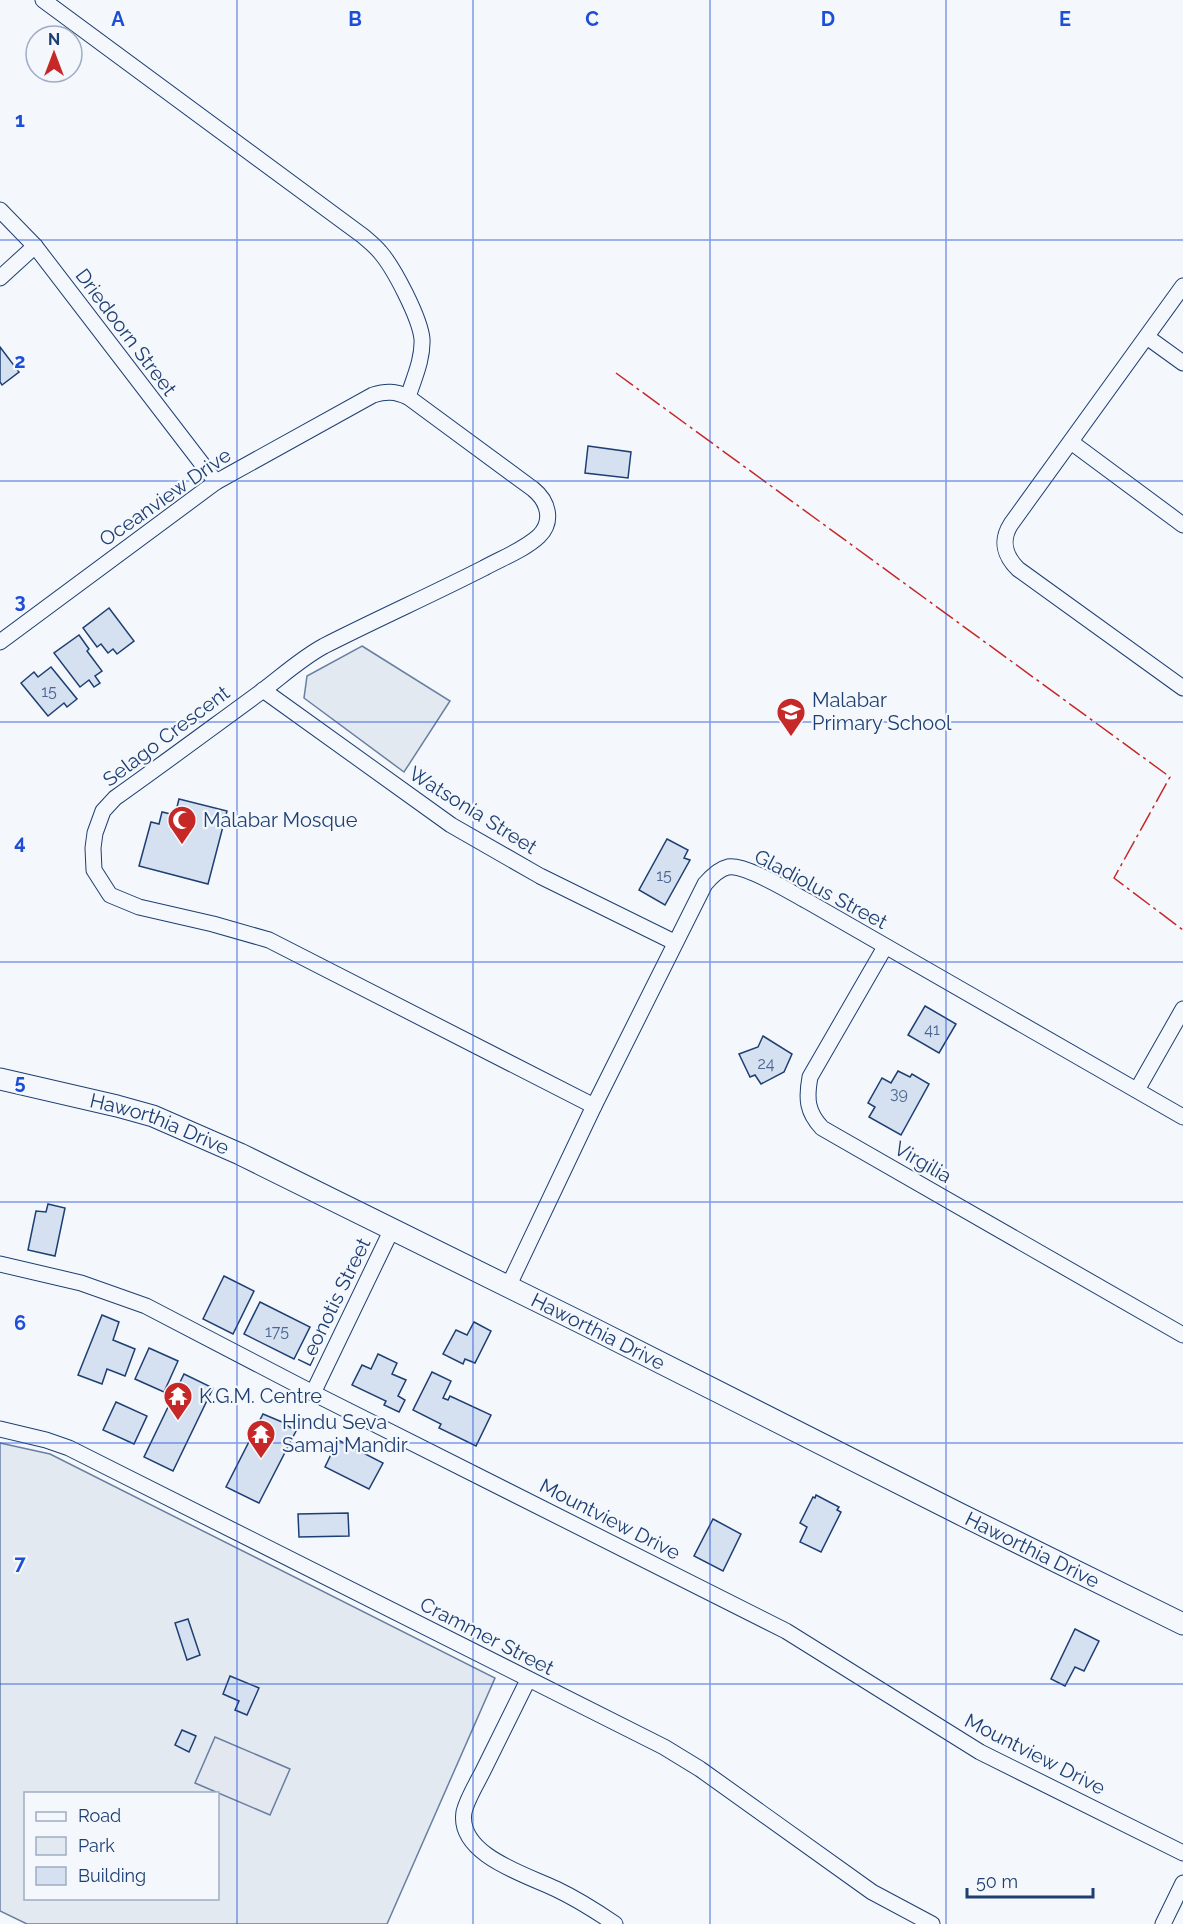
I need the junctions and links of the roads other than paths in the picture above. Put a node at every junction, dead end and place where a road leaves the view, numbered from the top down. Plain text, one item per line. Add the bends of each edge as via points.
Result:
1 (43, 0) edge
2 (0, 210) edge
3 (34, 246) junction
4 (0, 278) edge
5 (1183, 286) edge
6 (1147, 337) junction
7 (1183, 363) edge
8 (403, 394) junction
9 (1071, 442) junction
10 (216, 482) junction
11 (1183, 525) edge
12 (0, 642) edge
13 (1183, 688) edge
14 (264, 690) junction
15 (674, 942) junction
16 (885, 947) junction
17 (1183, 1009) edge
18 (0, 1080) edge
19 (1137, 1090) junction
20 (594, 1106) junction
21 (1183, 1117) edge
22 (392, 1229) junction
23 (0, 1264) edge
24 (508, 1287) junction
25 (1183, 1335) edge
26 (313, 1393) junction
27 (0, 1429) edge
28 (1183, 1624) edge
29 (528, 1680) junction
30 (1183, 1853) edge
31 (1183, 1883) edge
32 (615, 1924) edge
33 (932, 1924) edge
34 (1163, 1924) edge

1 - 8 street via 380,252 401,286 422,340 420,359
2 - 3 street, Driedoorn Street
3 - 4 street
3 - 10 street, Driedoorn Street
5 - 6 street
6 - 7 street
6 - 9 street
8 - 10 street, Oceanview Drive via 387,391 372,395
8 - 14 street, Selago Crescent via 541,496 548,517 545,528 527,545 323,647
9 - 11 street
9 - 13 street via 1007,530 1007,556 1018,569
10 - 12 street, Oceanview Drive
14 - 15 street, Watsonia Street via 451,825 540,876
14 - 20 street, Selago Crescent via 115,798 103,811 95,833 94,870 110,895 139,907 269,940
15 - 16 street, Gladiolus Street via 705,884 728,867 751,870
15 - 20 street, Gladiolus Street
16 - 19 street, Gladiolus Street
16 - 25 street, Virgilia via 810,1077 807,1102 815,1120 822,1128
17 - 19 street
18 - 22 street, Haworthia Drive via 153,1116
19 - 21 street, Gladiolus Street
20 - 24 street, Gladiolus Street
22 - 24 street, Haworthia Drive
22 - 26 street, Leonotis Street
23 - 26 street, Mountview Drive via 81,1283 146,1306
24 - 28 street, Haworthia Drive
26 - 30 street, Mountview Drive via 786,1631 980,1752
27 - 29 street, Crammer Street via 69,1448
29 - 32 street via 464,1811 464,1825 470,1840 484,1854 577,1900
29 - 33 street, Crammer Street via 685,1759 872,1892
31 - 34 street

